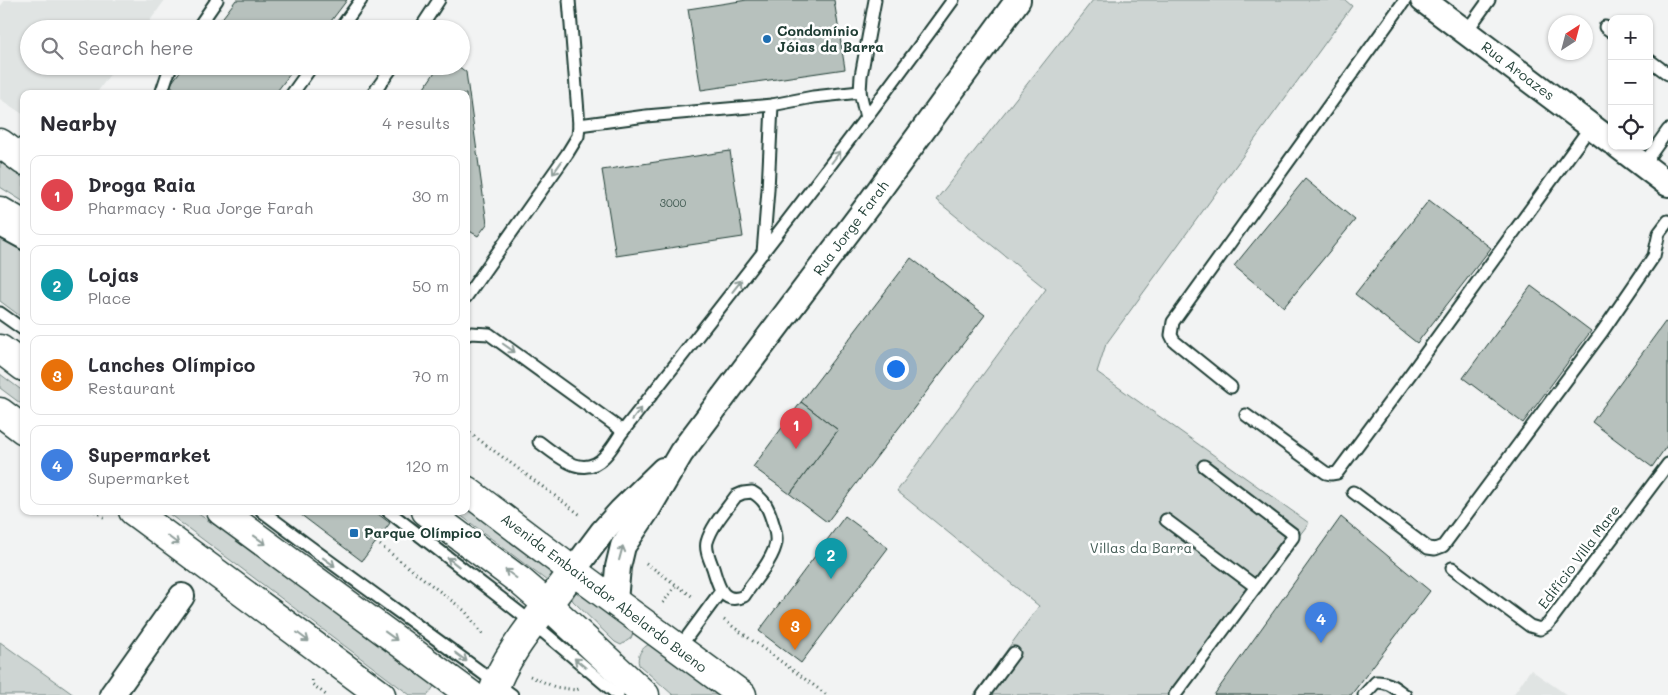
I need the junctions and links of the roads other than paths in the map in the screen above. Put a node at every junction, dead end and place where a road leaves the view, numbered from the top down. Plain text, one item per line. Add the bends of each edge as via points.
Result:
1 (217, 0) edge
2 (361, 0) edge
3 (439, 0) edge
4 (569, 0) edge
5 (876, 0) edge
6 (953, 0) edge
7 (1018, 0) edge
8 (1405, 0) edge
9 (1424, 0) edge
10 (1489, 0) edge
11 (203, 20) edge
12 (347, 20) edge
13 (426, 20) edge
14 (1466, 32) junction
15 (1653, 63) edge
16 (1668, 74) edge
17 (168, 75) edge
18 (306, 75) edge
19 (387, 75) edge
20 (162, 90) edge
21 (295, 90) edge
22 (376, 90) edge
23 (860, 92) junction
24 (772, 105) junction
25 (866, 118) junction
26 (579, 125) junction
27 (1591, 126) junction
28 (1668, 130) edge
29 (1608, 139) edge
30 (0, 143) edge
31 (1623, 150) edge
32 (20, 158) edge
33 (1643, 165) junction
34 (1668, 184) edge
35 (0, 211) edge
36 (1668, 221) edge
37 (20, 223) edge
38 (0, 231) edge
39 (20, 242) edge
40 (763, 252) junction
41 (470, 291) edge
42 (0, 313) edge
43 (20, 327) edge
44 (470, 333) edge
45 (0, 349) edge
46 (0, 364) edge
47 (20, 365) edge
48 (20, 368) edge
49 (1231, 387) dead end
50 (0, 412) edge
51 (1246, 415) dead end
52 (20, 427) edge
53 (624, 431) junction
54 (539, 442) dead end
55 (680, 453) junction
56 (1668, 464) edge
57 (1204, 466) dead end
58 (1353, 492) dead end
59 (470, 493) edge
60 (138, 515) edge
61 (226, 515) edge
62 (267, 515) edge
63 (394, 515) edge
64 (431, 515) edge
65 (1166, 520) dead end
66 (1452, 568) dead end
67 (573, 571) junction
68 (1256, 587) junction
69 (721, 591) junction
70 (182, 596) dead end
71 (615, 601) junction
72 (541, 615) junction
73 (679, 648) junction
74 (1014, 653) dead end
75 (500, 691) edge
76 (112, 695) edge
77 (382, 695) edge
78 (471, 695) edge
79 (618, 695) edge
80 (644, 695) edge
81 (742, 695) edge
82 (983, 695) edge
83 (1175, 695) edge
84 (1364, 695) edge
85 (1405, 695) edge

1 - 11 lane
2 - 12 lane
3 - 13 lane
4 - 26 lane
5 - 23 lane via 863,58
6 - 25 lane
7 - 55 street, Rua Jorge Farah via 869,204
8 - 49 lane via 1173,322 1171,335 1174,341
9 - 14 street, Rua Aroazes
10 - 14 lane
14 - 27 street, Rua Aroazes
15 - 16 lane
17 - 20 lane
18 - 21 lane
19 - 22 lane
23 - 24 lane
23 - 25 lane
24 - 26 lane
24 - 40 lane
40 -> 25 lane
26 -> 41 lane via 578,136 567,154
27 - 29 street, Rua Aroazes
27 - 51 lane via 1337,473 1326,473
28 - 33 lane
30 - 32 main road
31 - 33 street
33 - 34 street
35 - 37 main road
36 - 58 lane via 1659,233 1654,256 1612,317 1443,546 1428,548
38 - 39 lane
53 -> 40 lane
42 - 43 lane
44 -> 53 lane via 489,334
45 - 47 main road
46 - 48 main road
50 - 52 main road
53 - 54 lane via 599,462 587,466 567,463
55 - 67 street, Rua Jorge Farah via 602,531
71 -> 55 street, Rua Jorge Farah via 623,546
56 - 66 lane, Edifício Villa Mare via 1548,624 1540,629 1530,626
57 - 68 lane via 1293,534
59 - 67 main road, Avenida Embaixador Abelardo Bueno
60 -> 77 main road
61 -> 78 main road
62 -> 75 lane
72 -> 63 lane
72 -> 64 main road via 520,581
65 - 68 lane
67 - 71 main road, Avenida Embaixador Abelardo Bueno
67 - 72 main road
68 - 83 lane
69 - 69 lane via 730,598 744,596 776,544 768,507 752,492 736,496 706,544
69 - 73 lane
70 - 76 street
71 - 73 main road, Avenida Embaixador Abelardo Bueno
72 - 75 main road via 508,661
79 -> 72 lane
72 - 80 main road
73 - 81 main road, Avenida Embaixador Abelardo Bueno
74 - 82 lane
84 - 85 lane via 1376,682 1382,681

